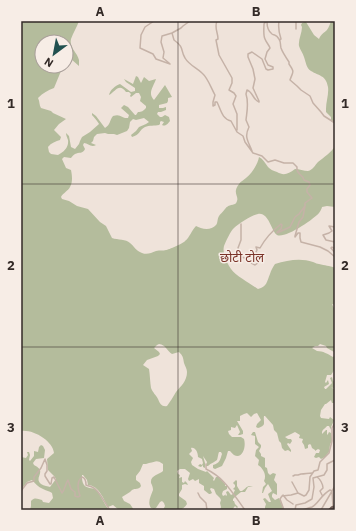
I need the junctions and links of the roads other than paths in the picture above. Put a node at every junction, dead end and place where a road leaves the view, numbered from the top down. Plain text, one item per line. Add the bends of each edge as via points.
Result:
1 (154, 21) edge
2 (190, 21) edge
3 (217, 21) edge
4 (279, 21) edge
5 (296, 21) edge
6 (296, 29) dead end
7 (172, 33) junction
8 (280, 40) junction
9 (335, 123) edge
10 (237, 132) junction
11 (253, 153) junction
12 (305, 206) junction
13 (241, 224) dead end
14 (335, 227) edge
15 (335, 242) edge
16 (335, 249) edge
17 (335, 253) edge
18 (335, 257) edge
19 (335, 423) edge
20 (335, 460) edge
21 (206, 464) dead end
22 (312, 474) junction
23 (293, 476) dead end
24 (310, 477) junction
25 (317, 477) junction
26 (313, 478) junction
27 (292, 482) dead end
28 (21, 484) edge
29 (335, 486) edge
30 (21, 489) edge
31 (332, 491) junction
32 (298, 493) junction
33 (198, 494) dead end
34 (283, 495) junction
35 (322, 495) junction
36 (293, 504) dead end
37 (333, 508) edge
38 (110, 510) edge
39 (207, 510) edge
40 (245, 510) edge
41 (284, 510) edge
42 (295, 510) edge
43 (302, 510) edge
44 (322, 510) edge

1 - 7 street via 145,27 141,34 140,48 169,65 163,58 161,42 162,36
2 - 7 street
3 - 10 street via 215,27 219,55 232,78 229,90 236,96 233,104 237,114
4 - 8 street
5 - 6 street
7 - 10 street via 185,58 204,74 215,95 214,106 215,102 218,102 224,117 231,121
8 - 9 street via 293,70 290,80 310,96 324,116
8 - 11 street via 271,33 266,21 264,36 270,48 265,59 268,65 273,67 272,70 266,69 261,58 252,52 248,55 255,79 253,88 259,101 247,90 247,141
10 - 11 street via 243,136
11 - 12 street via 262,156 268,162 276,160 293,163 297,167 296,171 310,185 307,192 312,198
12 - 13 street via 290,227 277,233 281,229 281,224 266,238 260,248 256,247 256,252 262,260 255,265 242,257 238,248
12 - 18 street via 294,236 300,233 301,242 320,247
14 - 15 street via 329,226 332,231 323,235 329,241
16 - 17 street via 331,247
19 - 22 street via 329,453 320,462 318,470
20 - 25 street via 327,464 324,476
21 - 40 street via 206,469 229,487
22 - 23 street
22 - 24 street
24 - 26 street
24 - 32 street via 306,495
25 - 26 street
25 - 35 street via 323,486 320,491
26 - 42 street via 313,499 296,505
27 - 32 street
28 - 30 street
29 - 31 street
30 - 38 street via 34,481 45,459 45,476 50,484 54,477 62,493 68,480 75,496 78,497 78,484 80,478 84,477 86,485 96,489
31 - 35 street
31 - 37 street
31 - 44 street
32 - 34 street
33 - 39 street via 206,503
34 - 36 street
34 - 41 street via 280,500
35 - 43 street via 310,508

